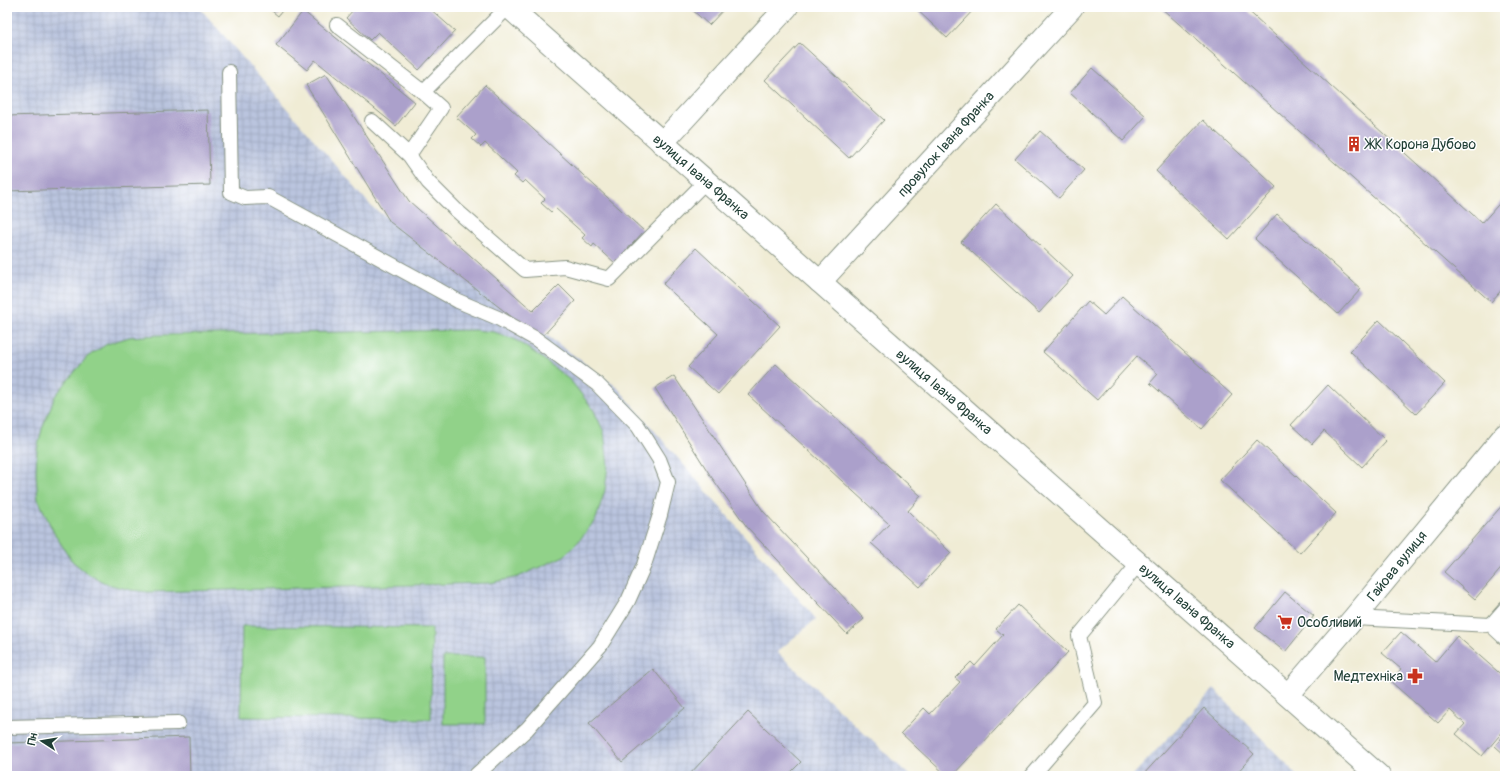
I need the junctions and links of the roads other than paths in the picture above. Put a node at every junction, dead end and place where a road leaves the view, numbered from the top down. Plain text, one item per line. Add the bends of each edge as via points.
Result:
1 (508, 7) edge
2 (787, 7) edge
3 (1072, 7) edge
4 (337, 25) dead end
5 (229, 72) dead end
6 (423, 92) junction
7 (372, 121) dead end
8 (662, 143) junction
9 (409, 154) junction
10 (706, 181) junction
11 (820, 282) junction
12 (1505, 435) edge
13 (1139, 564) junction
14 (1505, 609) edge
15 (1354, 618) junction
16 (1491, 625) junction
17 (1505, 638) edge
18 (1288, 695) junction
19 (178, 724) dead end
20 (7, 727) edge
21 (475, 776) edge
22 (1032, 776) edge
23 (1379, 776) edge

1 - 6 lane
1 - 8 main road, вулиця Івана Франка
2 - 8 main road
3 - 11 main road, провулок Івана Франка
4 - 6 lane
5 - 21 lane via 230,192 245,198 268,196 458,301 498,318 536,339 597,384 638,426 659,459 668,482 644,565 628,601 600,646 527,729
6 - 9 lane via 441,108
7 - 9 lane
8 - 10 main road, вулиця Івана Франка
9 - 10 lane via 428,182 456,210 525,270 565,267 609,279
10 - 11 main road, вулиця Івана Франка
11 - 13 main road, вулиця Івана Франка
12 - 15 main road, Гайова вулиця
13 - 18 main road, вулиця Івана Франка
13 - 22 lane via 1079,636 1096,703
14 - 16 lane
15 - 16 lane
15 - 18 main road, Гайова вулиця
16 - 17 lane
18 - 23 main road, вулиця Івана Франка
19 - 20 lane

